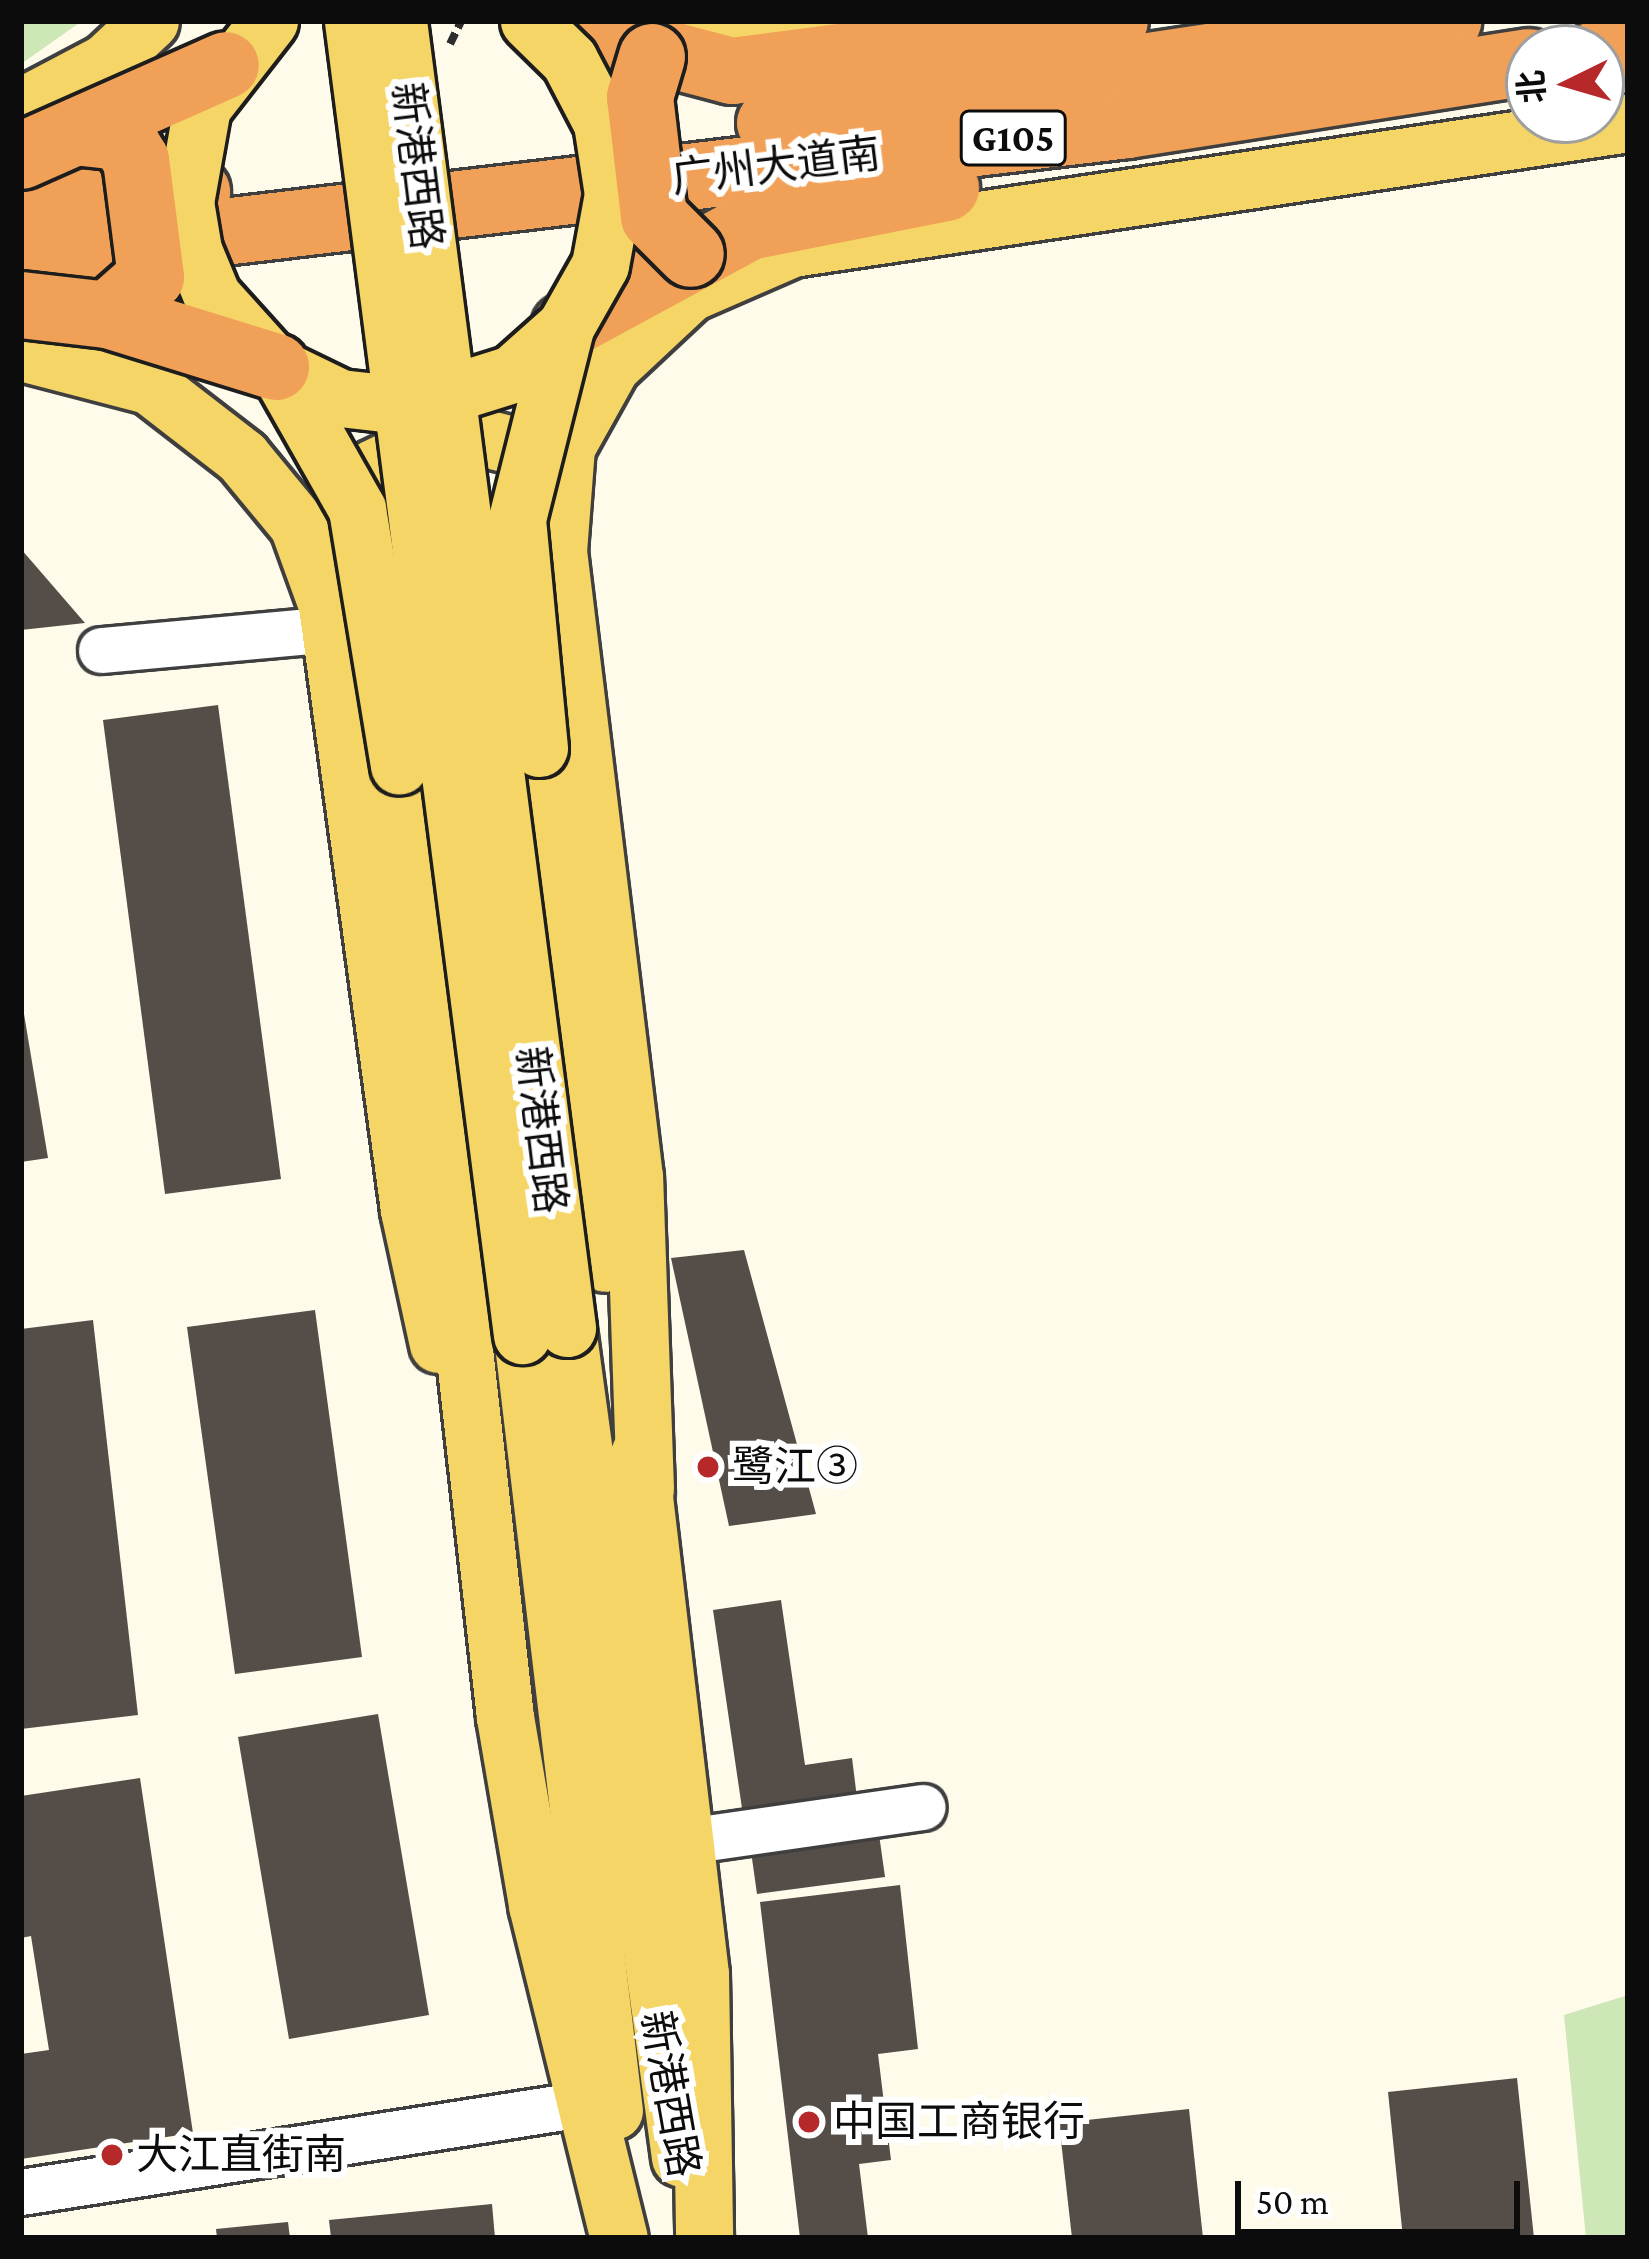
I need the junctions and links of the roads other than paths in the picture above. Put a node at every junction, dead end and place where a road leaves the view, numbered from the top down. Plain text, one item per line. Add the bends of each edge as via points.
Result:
1 (150, 21) edge
2 (353, 21) edge
3 (398, 21) edge
4 (529, 21) edge
5 (543, 21) edge
6 (814, 21) edge
7 (1115, 21) edge
8 (1448, 21) edge
9 (244, 36) edge
10 (675, 39) edge
11 (1505, 66) edge
12 (1505, 104) edge
13 (21, 107) edge
14 (1628, 123) edge
15 (83, 133) junction
16 (21, 156) edge
17 (21, 208) edge
18 (692, 254) junction
19 (21, 256) edge
20 (21, 304) edge
21 (108, 315) junction
22 (565, 328) junction
23 (21, 352) edge
24 (276, 368) junction
25 (544, 466) junction
26 (357, 509) junction
27 (298, 525) junction
28 (331, 629) junction
29 (101, 650) dead end
30 (544, 1332) junction
31 (477, 1479) junction
32 (645, 1489) junction
33 (922, 1807) dead end
34 (686, 1841) junction
35 (582, 2104) junction
36 (21, 2192) edge
37 (622, 2238) edge
38 (699, 2238) edge

1 - 13 main road via 106,62
2 - 30 main road, 新港西路, bridge
3 - 30 main road, 新港西路, bridge
4 - 22 main road, bridge via 588,90 611,158 610,230
5 - 10 highway
6 - 10 main road
7 - 10 highway via 781,70
8 - 17 highway, 广州大道南 / G105 via 777,122
9 - 15 highway, bridge
9 - 24 main road, bridge via 188,154 188,218 212,296
10 - 18 highway, bridge via 640,97 654,217
11 - 19 highway, 广州大道南 / G105 via 1127,124
12 - 18 highway via 802,212
14 - 25 main road via 792,248 646,323
15 - 16 highway, bridge
15 - 21 highway, bridge via 122,137 136,160 151,278
18 - 22 highway
20 - 21 highway, bridge
21 - 24 highway, bridge
22 - 24 main road, bridge via 512,374 446,401 340,398
22 - 25 main road, bridge
23 - 27 main road via 149,385 242,457
24 - 26 main road, bridge
25 - 26 main road, bridge via 472,435 373,468
25 - 27 main road
25 - 32 main road via 634,1177
25 - 32 main road, bridge via 516,571
26 - 31 main road, bridge via 399,766
27 - 28 main road
28 - 29 street
28 - 31 main road via 409,1210
30 - 37 main road, 新港西路
30 - 38 main road, 新港西路
31 - 35 main road via 505,1717
32 - 34 main road
33 - 34 street
34 - 38 main road via 705,2050
35 - 36 street
35 - 37 main road

